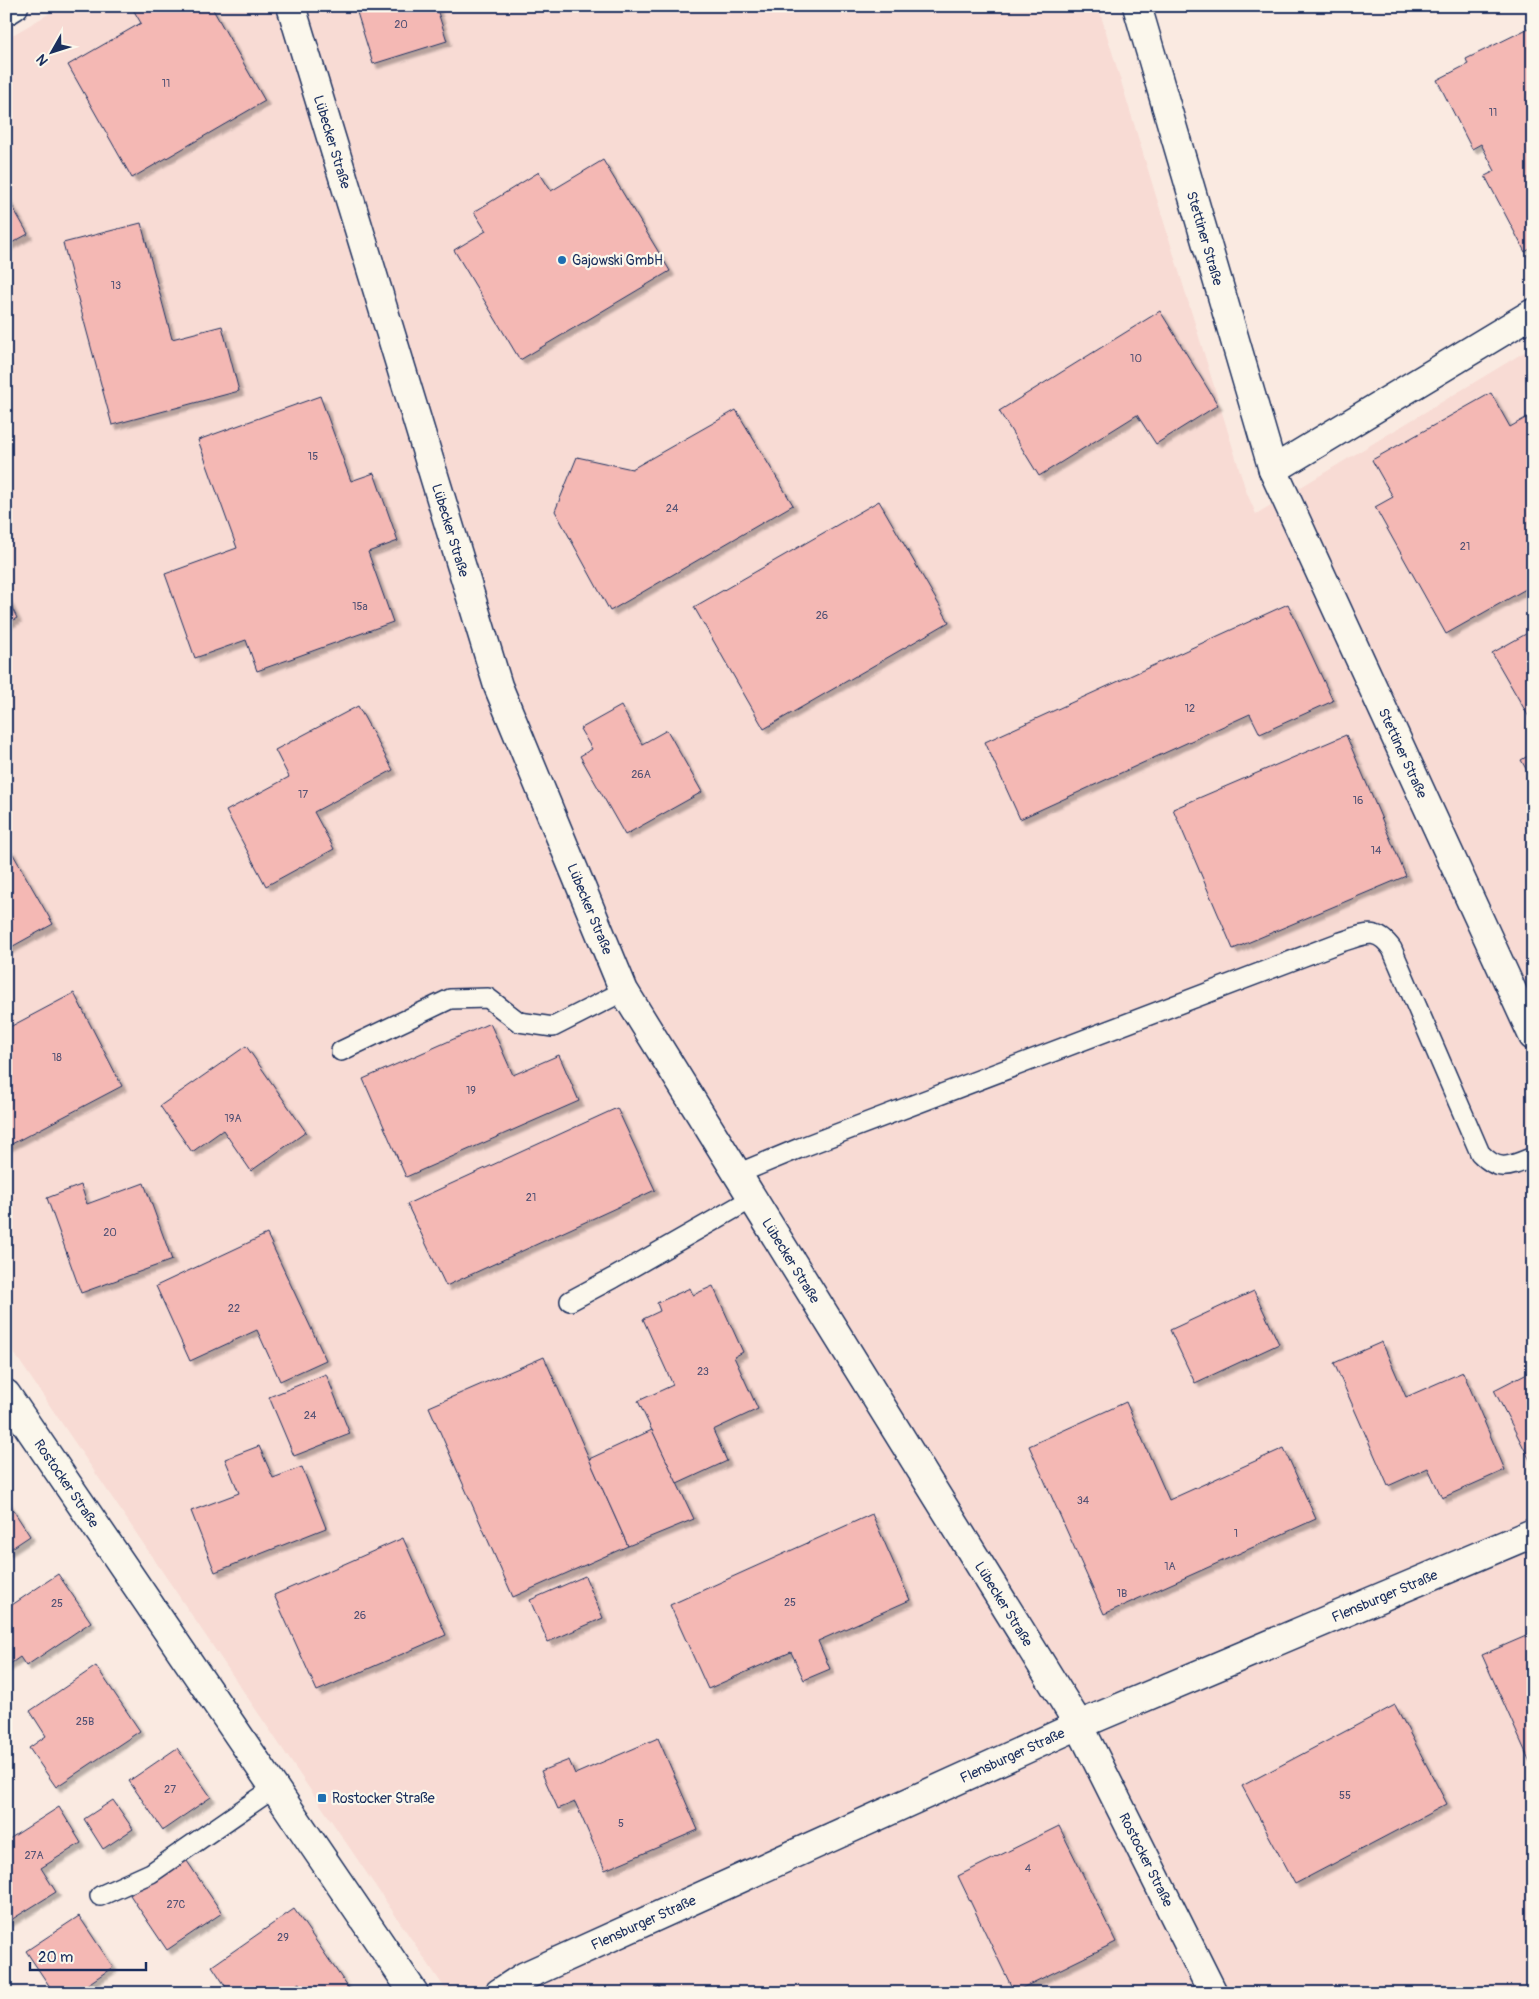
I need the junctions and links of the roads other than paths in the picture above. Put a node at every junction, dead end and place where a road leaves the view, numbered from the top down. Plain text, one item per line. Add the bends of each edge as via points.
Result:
1 (14, 6) edge
2 (291, 6) edge
3 (1137, 6) edge
4 (6, 11) edge
5 (1533, 313) edge
6 (1272, 470) junction
7 (624, 991) junction
8 (1533, 1036) edge
9 (340, 1051) dead end
10 (1533, 1157) edge
11 (737, 1174) junction
12 (753, 1198) junction
13 (570, 1301) dead end
14 (6, 1394) edge
15 (1533, 1533) edge
16 (1079, 1726) junction
17 (274, 1788) junction
18 (100, 1896) dead end
19 (414, 1993) edge
20 (499, 1993) edge
21 (1213, 1993) edge

1 - 4 street
2 - 7 street, Lübecker Straße via 498,686
3 - 6 street, Stettiner Straße
5 - 6 street
6 - 8 street, Stettiner Straße
7 - 9 lane via 553,1027 519,1022 488,998 450,1000
7 - 11 street, Lübecker Straße
10 - 11 lane via 1506,1167 1491,1164 1480,1153 1392,949 1377,934 1341,942
11 - 12 street, Lübecker Straße
12 - 13 lane
12 - 16 street, Lübecker Straße
14 - 17 street, Rostocker Straße
15 - 16 street, Flensburger Straße
16 - 20 street, Flensburger Straße via 525,1976
16 - 21 street, Rostocker Straße
17 - 18 lane via 151,1873
17 - 19 street, Rostocker Straße

